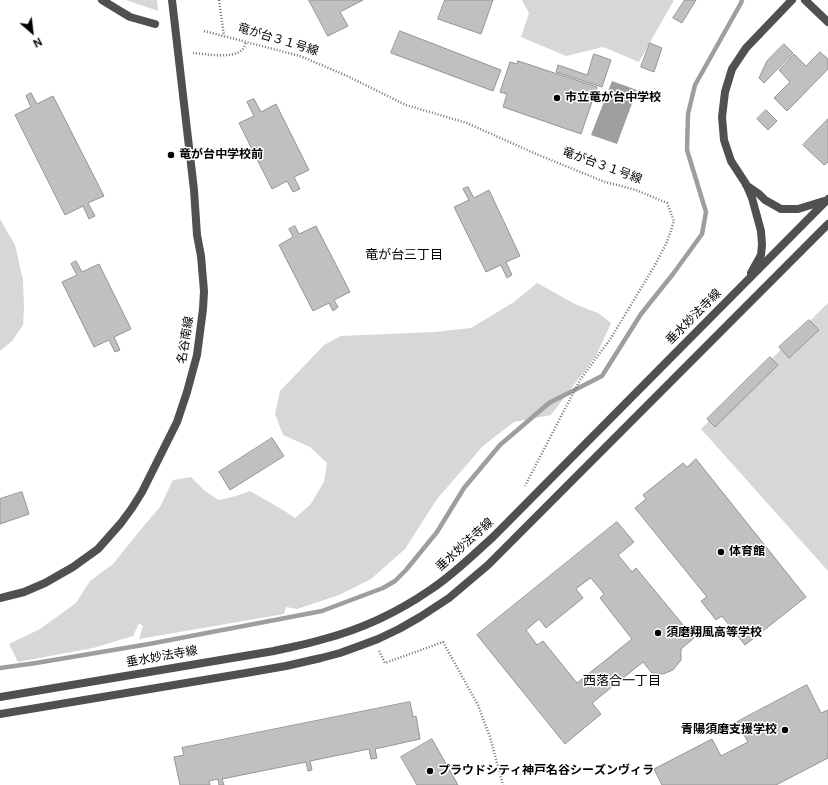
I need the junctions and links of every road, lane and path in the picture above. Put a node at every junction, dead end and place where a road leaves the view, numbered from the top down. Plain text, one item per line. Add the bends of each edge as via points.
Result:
1 (102, 0) edge
2 (172, 0) edge
3 (219, 0) edge
4 (792, 0) edge
5 (805, 0) edge
6 (828, 22) edge
7 (155, 24) dead end
8 (204, 31) dead end
9 (224, 36) junction
10 (246, 42) junction
11 (193, 53) dead end
12 (746, 184) junction
13 (827, 200) edge
14 (828, 224) edge
15 (747, 281) junction
16 (525, 486) dead end
17 (0, 598) edge
18 (379, 651) dead end
19 (0, 697) edge
20 (0, 714) edge
21 (503, 785) edge

1 - 7 street via 130,17
2 - 17 street, 名谷南線 via 204,291 197,356 187,392 177,422 142,492 121,523 98,549 45,583
3 - 9 path
4 - 12 street via 746,48 732,69 725,92 722,118 724,140 731,161
5 - 6 street
8 - 9 path, 竜が台３１号線
9 - 10 path, 竜が台３１号線
10 - 11 path via 238,54 219,56
10 - 16 path, 竜が台３１号線 via 300,56 406,104 467,123 605,182 636,190 667,203 674,221 667,242 615,332 580,380
12 - 13 street via 781,209 798,210
12 - 15 street via 761,231 762,245 761,254
13 - 15 street, 垂水妙法寺線
14 - 20 street via 488,565 449,598 420,617 355,648 320,658 246,673
15 - 19 street, 垂水妙法寺線 via 493,537 463,564 410,603 348,632 274,651
18 - 21 path via 385,663 443,642 478,706 490,737

